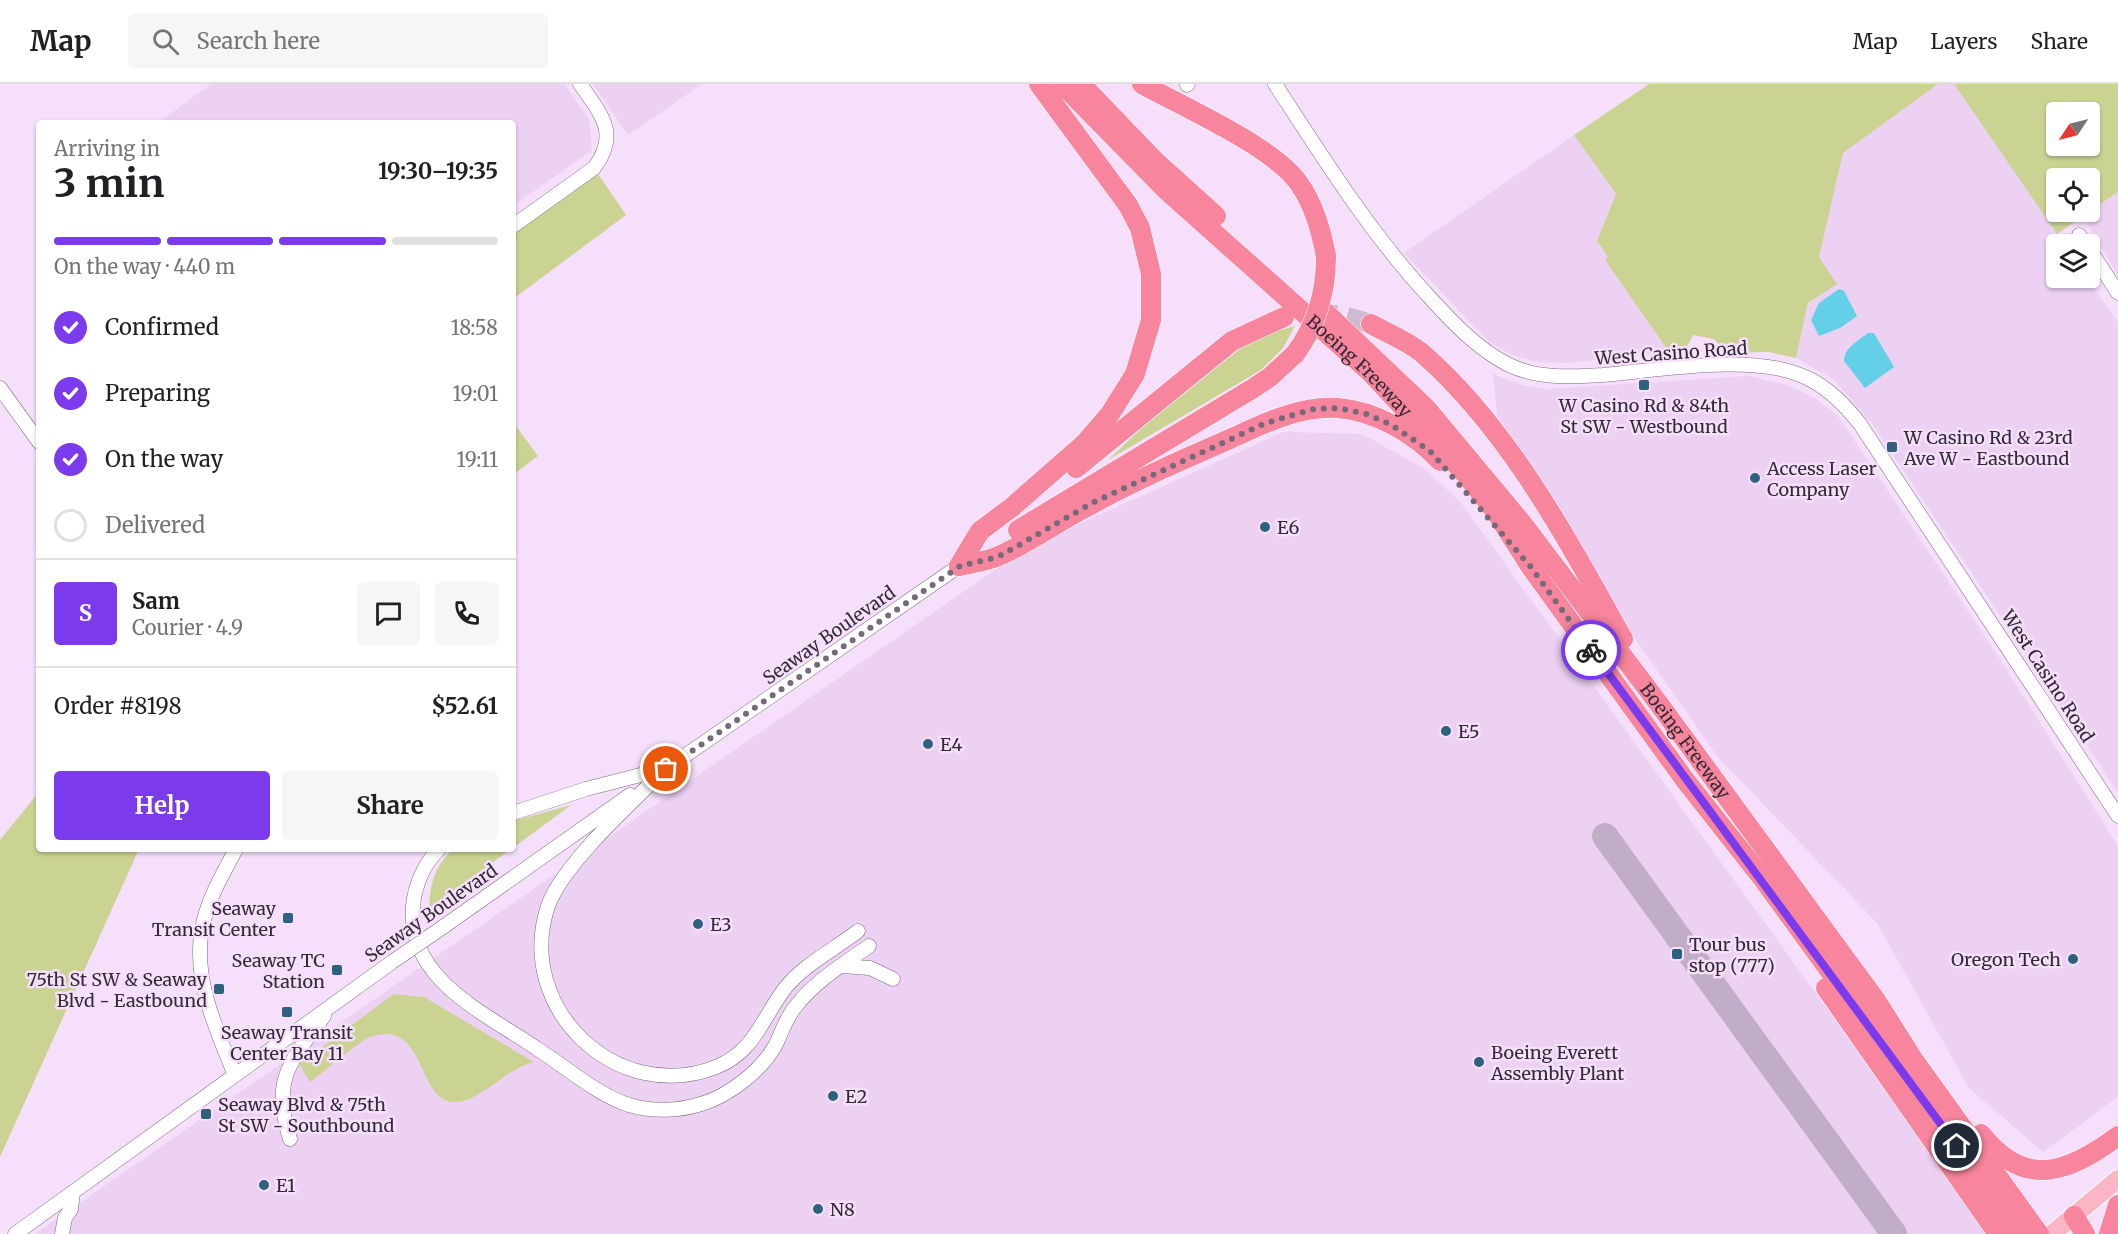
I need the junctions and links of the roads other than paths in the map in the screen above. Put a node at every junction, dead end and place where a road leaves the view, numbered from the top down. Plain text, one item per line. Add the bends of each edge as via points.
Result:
1 (580, 84) edge
2 (1039, 84) edge
3 (1062, 84) edge
4 (1081, 84) edge
5 (1142, 84) edge
6 (1275, 84) edge
7 (516, 224) edge
8 (2100, 265) edge
9 (2118, 293) edge
10 (1284, 317) dead end
11 (1371, 324) tunnel mouth
12 (0, 388) edge
13 (36, 438) edge
14 (960, 566) junction
15 (1530, 566) junction
16 (1659, 704) junction
17 (666, 769) junction
18 (516, 812) edge
19 (2118, 816) edge
20 (234, 852) edge
21 (437, 852) edge
22 (858, 931) dead end
23 (869, 946) dead end
24 (842, 966) junction
25 (893, 979) dead end
26 (1877, 1002) junction
27 (333, 1005) junction
28 (235, 1075) junction
29 (2118, 1136) edge
30 (290, 1139) dead end
31 (2118, 1179) edge
32 (73, 1192) junction
33 (2118, 1205) edge
34 (2074, 1216) junction
35 (2014, 1226) edge
36 (15, 1234) edge
37 (62, 1234) edge
38 (2039, 1234) edge
39 (2052, 1234) edge
40 (2085, 1234) edge
41 (2109, 1234) edge

1 - 7 street via 607,129 603,156 594,168
2 - 14 highway via 1123,198 1140,228 1151,274 1151,320 1135,374 1110,414 1084,444 980,531
3 - 15 highway, Boeing Freeway via 1166,190 1403,405 1495,511
4 - 16 highway, Boeing Freeway via 1155,161 1364,347 1426,408 1508,506
5 - 14 highway, bridge via 1259,148 1298,182 1312,207 1326,256 1321,304 1313,326 1295,354 1270,377
6 - 19 street, West Casino Road via 1404,270 1472,340 1511,366 1537,374 1569,377 1752,364 1806,377 1846,406
8 - 9 street
10 - 14 highway via 1232,341
11 - 16 highway via 1420,352 1485,420 1585,572
12 - 13 street
14 - 15 highway via 998,557 1094,502 1266,423 1314,409 1338,408 1390,424 1430,451
14 - 17 street, Seaway Boulevard
15 - 35 highway, Boeing Freeway via 1685,780 1882,1071
16 - 26 highway, Boeing Freeway
17 - 18 street
17 - 22 street via 616,817 562,881 544,920 546,985 566,1025 588,1047 620,1065 652,1075 686,1075 717,1067 753,1041 787,986
17 - 27 street, Seaway Boulevard, bridge
20 - 28 street via 204,918 200,958 209,1009
21 - 24 street via 418,882 412,914 417,942 433,974 520,1037 604,1093 629,1105 657,1110 687,1108 727,1093 770,1052 796,1006 814,986
23 - 24 street
24 - 25 street via 870,968
26 - 29 highway via 1992,1148 2005,1159 2042,1172 2062,1169
26 - 35 highway, Boeing Freeway
27 - 28 street, Seaway Boulevard
27 - 30 street via 285,1076 284,1118
28 - 32 street, Seaway Boulevard
31 - 34 main road
32 - 36 street, Seaway Boulevard
32 - 37 street
33 - 41 highway
34 - 39 main road
34 - 40 highway
35 - 38 highway, Boeing Freeway

